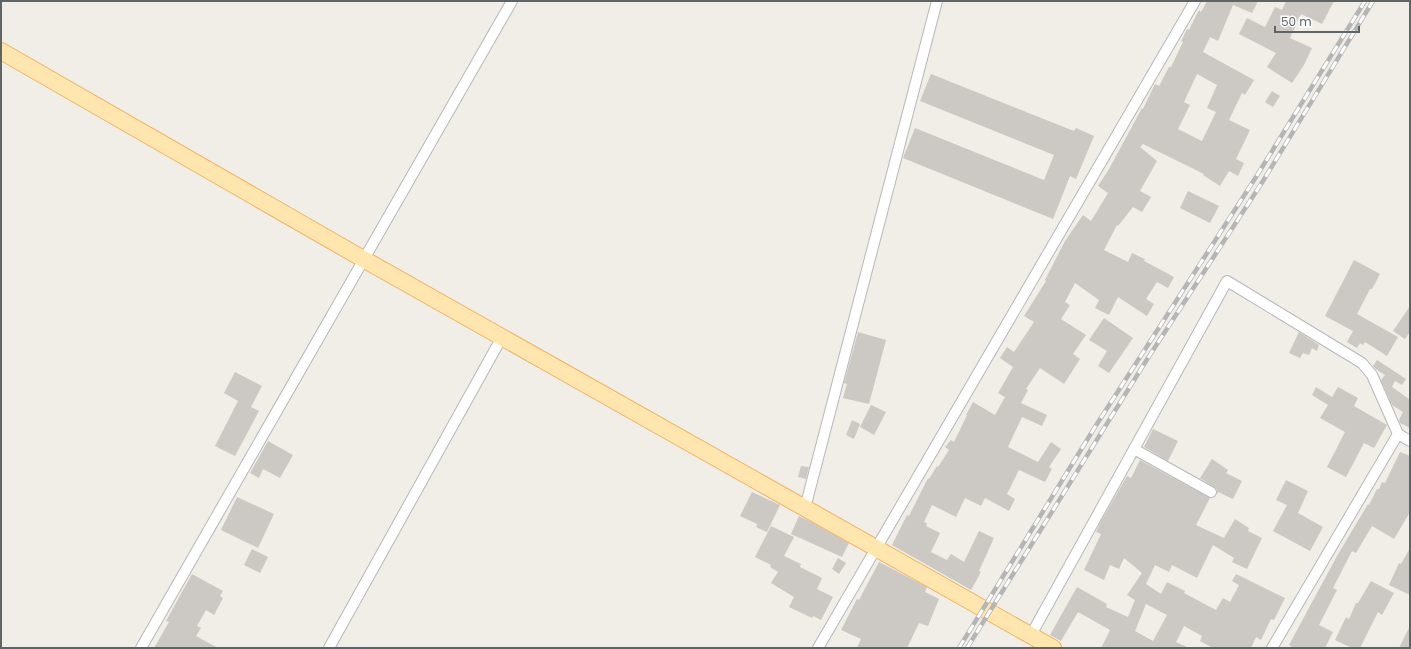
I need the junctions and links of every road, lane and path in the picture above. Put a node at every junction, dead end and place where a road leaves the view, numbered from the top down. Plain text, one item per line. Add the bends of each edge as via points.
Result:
1 (512, 1) edge
2 (936, 1) edge
3 (1195, 1) edge
4 (1, 51) edge
5 (364, 260) junction
6 (502, 337) junction
7 (1398, 434) junction
8 (1410, 441) edge
9 (1134, 449) junction
10 (1211, 492) dead end
11 (805, 508) junction
12 (875, 548) junction
13 (1031, 635) junction
14 (141, 648) edge
15 (329, 648) edge
16 (818, 648) edge
17 (1053, 648) edge
18 (1272, 648) edge

1 - 5 street
2 - 11 street
3 - 12 street
4 - 5 main road
5 - 6 main road
5 - 14 street
6 - 11 main road
6 - 15 street
7 - 8 street
7 - 9 street via 1372,375 1362,362 1227,281
7 - 18 street
9 - 10 street
9 - 13 street
11 - 12 main road
12 - 13 main road
12 - 16 street
13 - 17 main road

